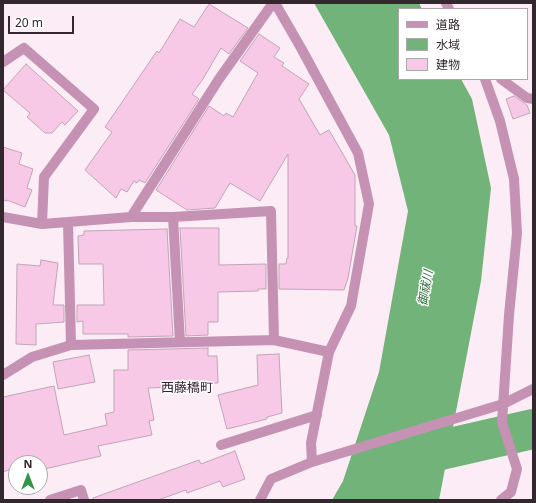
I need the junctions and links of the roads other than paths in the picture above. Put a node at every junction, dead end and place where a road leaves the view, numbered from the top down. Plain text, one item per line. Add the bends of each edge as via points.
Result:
1 (274, 3) edge
2 (3, 62) edge
3 (485, 80) edge
4 (502, 80) edge
5 (533, 99) edge
6 (3, 217) edge
7 (131, 217) junction
8 (173, 217) junction
9 (68, 222) junction
10 (42, 224) junction
11 (274, 340) junction
12 (180, 342) junction
13 (71, 345) junction
14 (329, 352) junction
15 (3, 375) edge
16 (533, 389) edge
17 (503, 404) junction
18 (317, 415) junction
19 (221, 446) dead end
20 (312, 462) junction
21 (50, 500) edge
22 (84, 500) edge
23 (260, 500) edge
24 (501, 500) edge

1 - 7 street via 219,79
1 - 14 street via 358,154 369,204 351,306
2 - 10 street via 24,48 94,109 44,177
3 - 17 street via 500,121 514,179 517,233
4 - 5 street via 527,98
6 - 10 street
7 - 8 street
7 - 9 street
8 - 11 street via 271,211
8 - 12 street
9 - 10 street
9 - 13 street
11 - 12 street
11 - 14 street
12 - 13 street
13 - 15 street via 32,357
14 - 18 street
16 - 17 street
17 - 20 street
17 - 24 street via 502,422 517,469 512,492
18 - 19 street
18 - 20 street via 311,443
20 - 23 street via 271,479
21 - 22 street via 81,490

